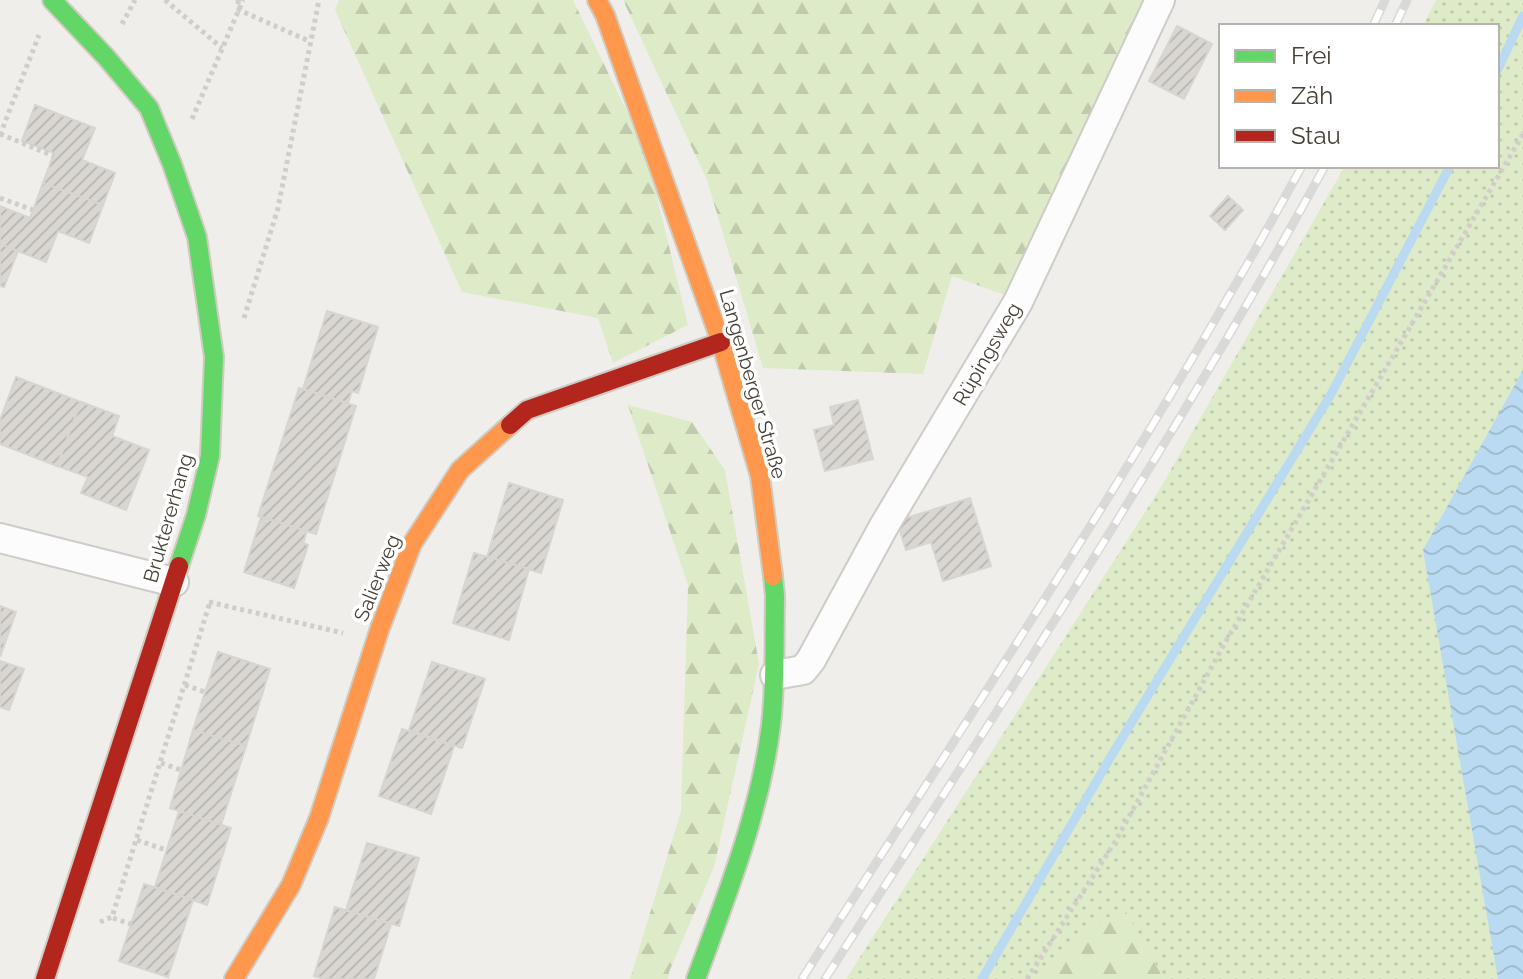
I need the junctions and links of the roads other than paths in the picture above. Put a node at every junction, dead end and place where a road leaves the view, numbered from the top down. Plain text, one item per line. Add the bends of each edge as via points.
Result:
1 (52, 0) edge
2 (597, 0) edge
3 (1160, 0) edge
4 (721, 342) junction
5 (0, 538) edge
6 (172, 587) junction
7 (775, 675) junction
8 (45, 979) edge
9 (234, 979) edge
10 (696, 979) edge

1 - 6 street, Bruktererhang via 149,108 197,237 214,357 210,456
2 - 4 street, Langenberger Straße
3 - 7 street, Rüpingsweg via 1018,302 811,660 803,670
4 - 7 street, Langenberger Straße via 760,476 775,596
4 - 9 street, Salierweg via 527,410 460,470 412,544 291,885
5 - 6 street
6 - 8 street, Bruktererhang
7 - 10 street, Langenberger Straße via 762,778

